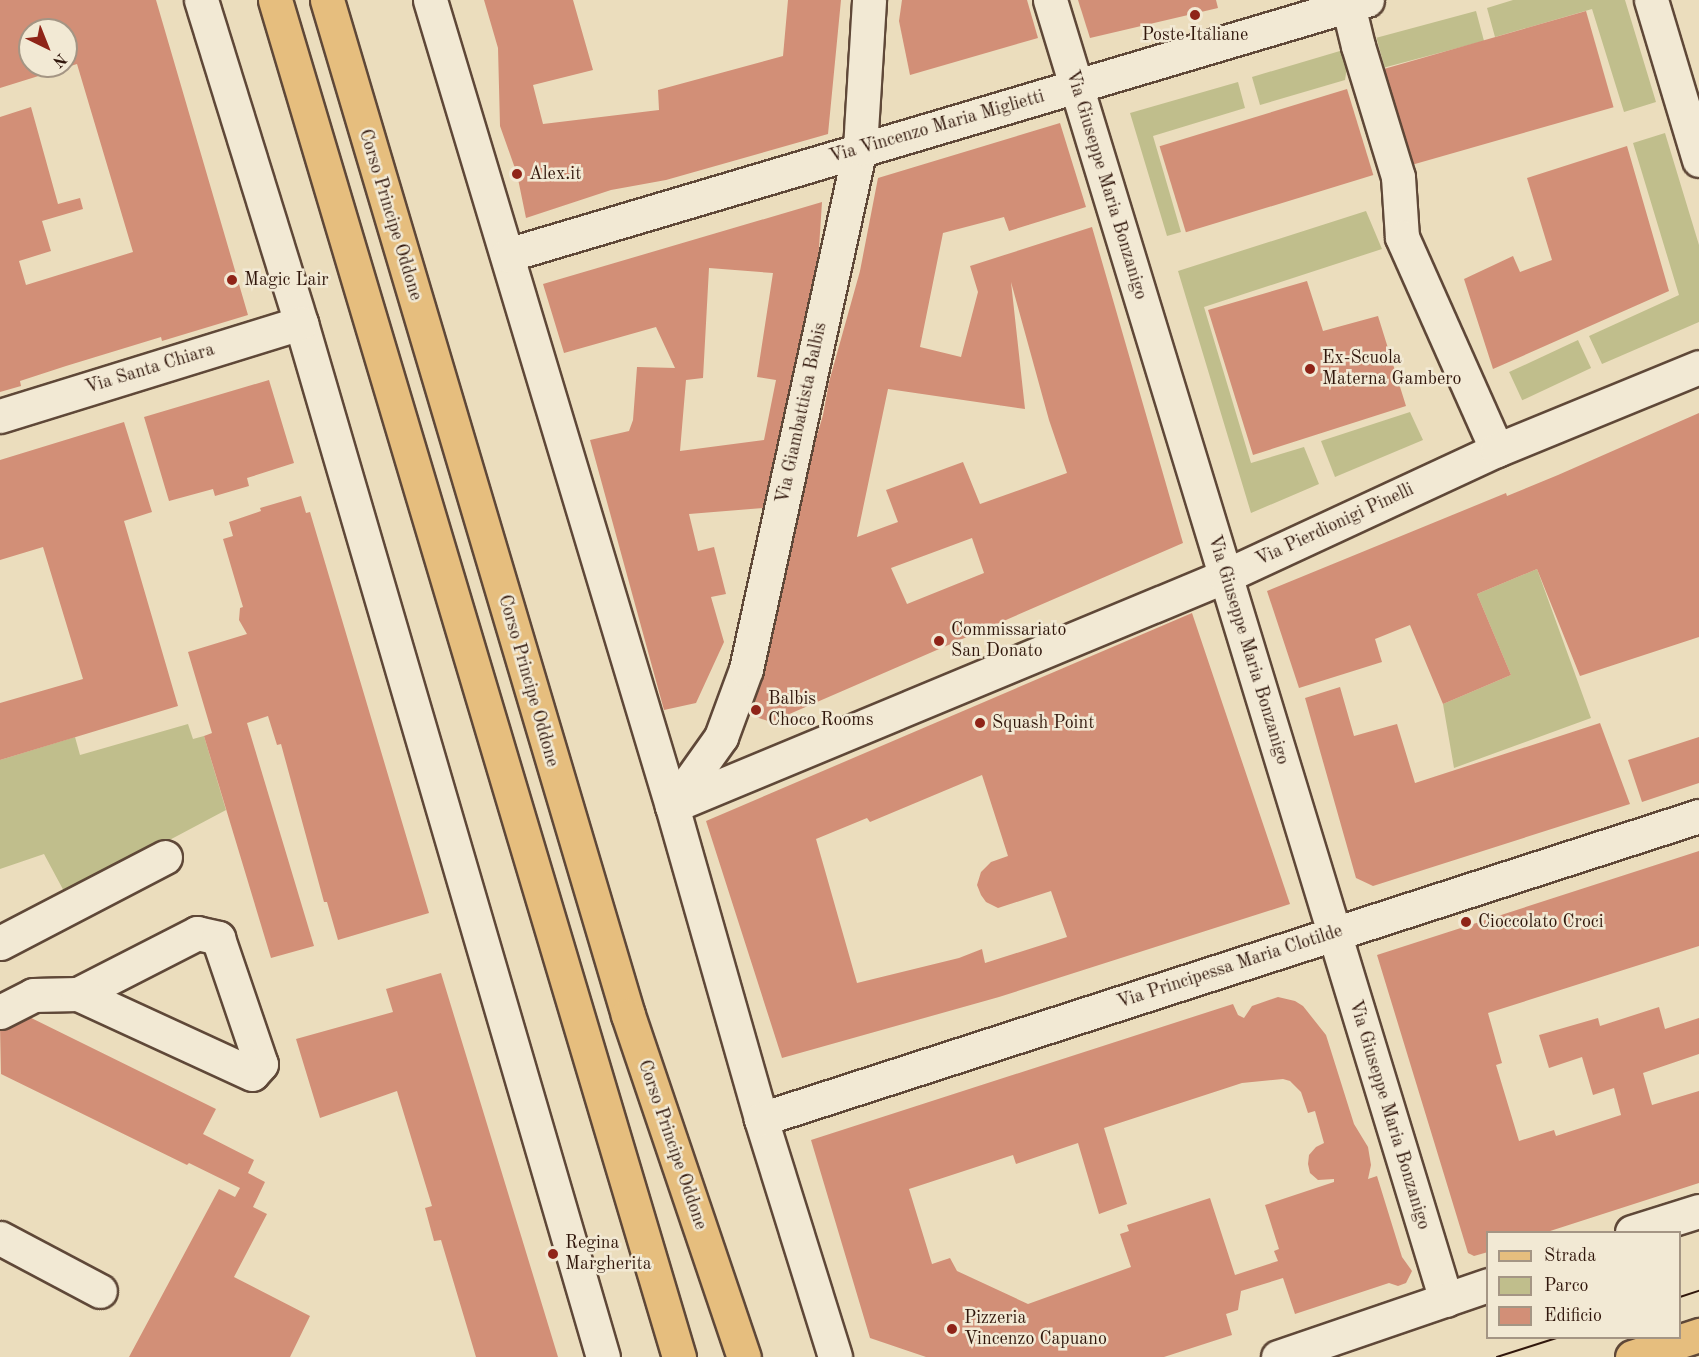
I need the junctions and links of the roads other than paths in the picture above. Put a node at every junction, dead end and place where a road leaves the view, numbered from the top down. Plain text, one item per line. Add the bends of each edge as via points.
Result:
1 (201, 0) edge
2 (275, 0) edge
3 (327, 0) edge
4 (430, 0) edge
5 (869, 0) edge
6 (1050, 0) edge
7 (1651, 0) edge
8 (1358, 3) edge
9 (1076, 86) junction
10 (860, 148) junction
11 (1699, 160) edge
12 (507, 255) junction
13 (301, 323) junction
14 (1699, 367) edge
15 (0, 416) edge
16 (1497, 450) junction
17 (1225, 576) junction
18 (672, 806) junction
19 (1699, 816) edge
20 (165, 857) dead end
21 (1334, 934) junction
22 (0, 943) edge
23 (78, 994) junction
24 (0, 1012) edge
25 (761, 1119) junction
26 (1699, 1210) edge
27 (1638, 1231) edge
28 (0, 1238) edge
29 (1486, 1286) edge
30 (100, 1291) dead end
31 (1446, 1300) junction
32 (1699, 1335) edge
33 (603, 1357) edge
34 (679, 1357) edge
35 (744, 1357) edge
36 (835, 1357) edge
37 (1278, 1357) edge
38 (1632, 1357) edge

1 - 13 street
2 - 34 main road
3 - 35 main road, Corso Principe Oddone via 624,1004
4 - 12 street
5 - 10 street, Via Giambattista Balbis
6 - 9 street, Via Giuseppe Maria Bonzanigo
7 - 11 street
8 - 9 street, Via Vincenzo Maria Miglietti
8 - 16 street via 1358,46 1398,177 1401,237
9 - 10 street, Via Vincenzo Maria Miglietti
9 - 17 street, Via Giuseppe Maria Bonzanigo
10 - 12 street, Via Vincenzo Maria Miglietti
10 - 18 street, Via Giambattista Balbis via 746,669 721,737
12 - 18 street
13 - 15 street, Via Santa Chiara
13 - 33 street
14 - 16 street, Via Pierdionigi Pinelli
16 - 17 street, Via Pierdionigi Pinelli
17 - 18 street, Via Pierdionigi Pinelli
17 - 21 street, Via Giuseppe Maria Bonzanigo
18 - 25 street
19 - 21 street, Via Principessa Maria Clotilde
20 - 22 street
21 - 25 street, Via Principessa Maria Clotilde
21 - 31 street, Via Giuseppe Maria Bonzanigo
23 - 23 street via 197,933 218,938 261,1064 252,1074
23 - 24 street via 33,995
25 - 36 street
26 - 27 street
28 - 30 street
29 - 31 street
31 - 37 street
32 - 38 main road

